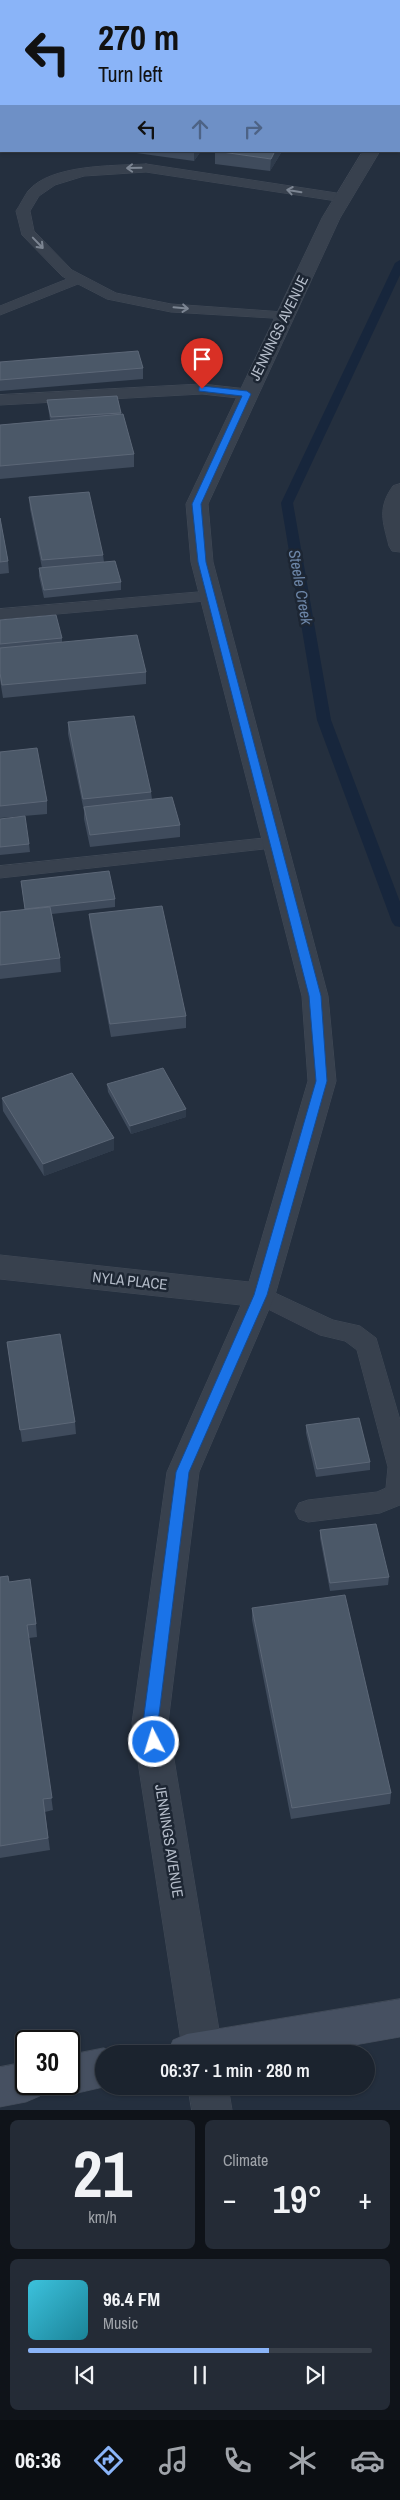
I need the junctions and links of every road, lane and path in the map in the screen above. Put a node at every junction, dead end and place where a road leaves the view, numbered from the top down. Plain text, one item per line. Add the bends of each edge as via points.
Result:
1 (371, 152) edge
2 (343, 198) junction
3 (79, 280) junction
4 (0, 311) edge
5 (284, 316) junction
6 (247, 394) junction
7 (0, 400) edge
8 (400, 490) edge
9 (400, 546) edge
10 (211, 596) junction
11 (0, 614) edge
12 (275, 843) junction
13 (0, 872) edge
14 (0, 1267) edge
15 (260, 1295) junction
16 (400, 1468) edge
17 (308, 1511) dead end
18 (400, 2018) edge
19 (198, 2045) edge
20 (274, 2045) edge
21 (95, 2070) edge
22 (80, 2073) edge
23 (15, 2084) edge
24 (0, 2087) edge
25 (208, 2095) edge
26 (212, 2110) edge

1 - 2 street, JENNINGS AVENUE
2 -> 3 lane via 146,168 114,168 75,174 50,182 34,193 23,211 27,232 67,273
2 - 5 street, JENNINGS AVENUE
3 - 4 lane
3 -> 5 lane via 112,296 171,308
5 - 6 street, JENNINGS AVENUE
6 - 7 lane via 202,389
6 - 10 street, JENNINGS AVENUE via 197,504 202,562
8 - 9 street via 391,513
10 - 11 lane
10 - 12 street, JENNINGS AVENUE
12 - 13 lane
12 - 15 street, JENNINGS AVENUE via 315,996 322,1081
14 - 15 street, NYLA PLACE
15 - 16 lane via 328,1328 352,1334 368,1345
15 - 19 street, JENNINGS AVENUE via 183,1472 150,1723
16 - 17 lane via 398,1494 380,1502
18 - 20 main road
21 - 22 main road
23 - 24 main road
25 - 26 street, JENNINGS AVENUE

